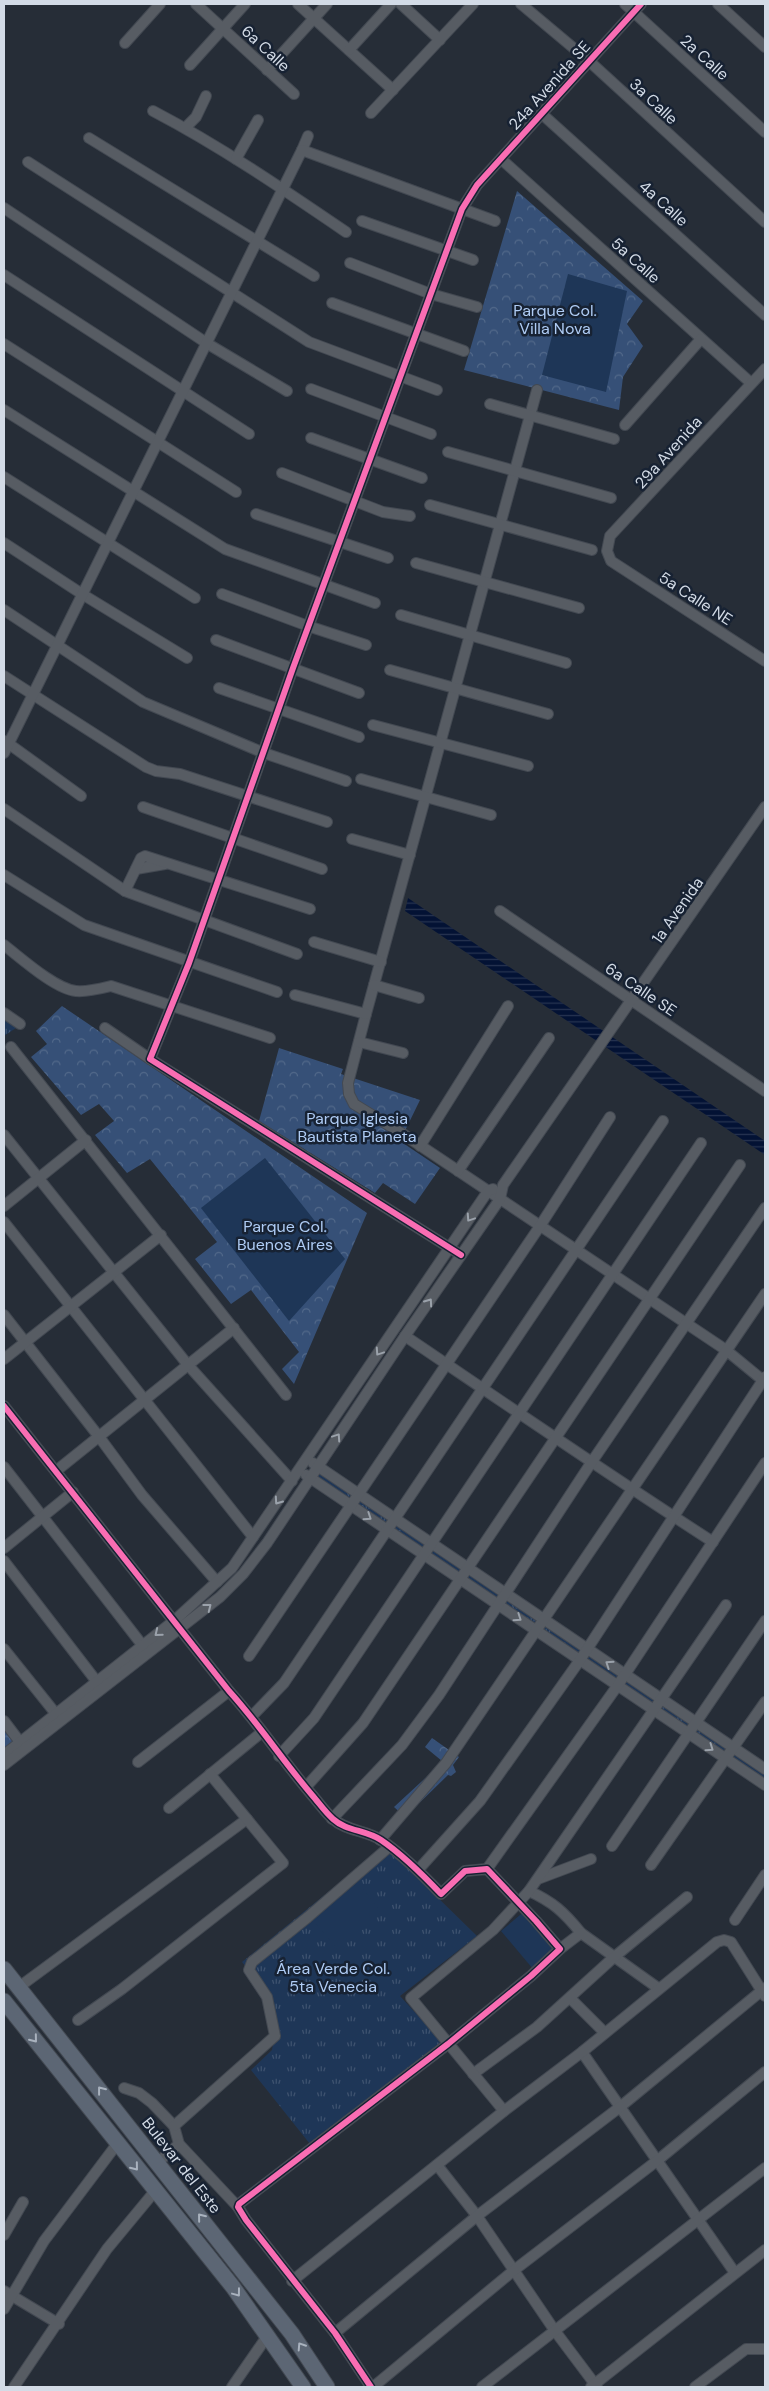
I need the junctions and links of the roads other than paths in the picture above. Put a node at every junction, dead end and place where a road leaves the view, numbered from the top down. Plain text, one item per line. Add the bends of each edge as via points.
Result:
1 (160, 4) edge
2 (196, 4) edge
3 (245, 4) edge
4 (298, 4) edge
5 (327, 4) edge
6 (391, 4) edge
7 (401, 4) edge
8 (473, 4) edge
9 (520, 4) edge
10 (625, 4) edge
11 (641, 4) edge
12 (723, 6) edge
13 (634, 12) junction
14 (314, 18) junction
15 (223, 28) junction
16 (440, 40) junction
17 (125, 43) dead end
18 (765, 47) edge
19 (349, 50) junction
20 (589, 61) junction
21 (190, 65) dead end
22 (268, 70) junction
23 (393, 90) junction
24 (294, 94) dead end
25 (206, 96) dead end
26 (152, 111) dead end
27 (371, 113) dead end
28 (542, 114) junction
29 (258, 120) dead end
30 (185, 128) junction
31 (765, 132) edge
32 (308, 136) dead end
33 (89, 138) dead end
34 (302, 150) junction
35 (236, 159) junction
36 (501, 159) junction
37 (28, 162) dead end
38 (283, 189) junction
39 (4, 208) edge
40 (462, 209) junction
41 (362, 221) dead end
42 (495, 222) dead end
43 (765, 222) edge
44 (346, 232) dead end
45 (258, 241) junction
46 (446, 252) junction
47 (472, 260) dead end
48 (350, 263) dead end
49 (4, 275) edge
50 (314, 276) dead end
51 (232, 294) junction
52 (431, 294) junction
53 (332, 303) dead end
54 (477, 307) dead end
55 (765, 315) edge
56 (416, 335) junction
57 (701, 339) junction
58 (4, 344) edge
59 (208, 344) junction
60 (464, 351) dead end
61 (765, 369) edge
62 (401, 376) junction
63 (751, 383) junction
64 (312, 390) dead end
65 (437, 390) dead end
66 (537, 390) dead end
67 (183, 391) junction
68 (287, 391) dead end
69 (490, 404) dead end
70 (4, 410) edge
71 (530, 416) junction
72 (385, 418) junction
73 (625, 425) dead end
74 (249, 434) dead end
75 (431, 434) dead end
76 (311, 438) dead end
77 (614, 439) dead end
78 (159, 442) junction
79 (448, 452) dead end
80 (370, 461) junction
81 (516, 469) junction
82 (282, 473) dead end
83 (4, 477) edge
84 (422, 478) dead end
85 (236, 492) dead end
86 (133, 494) junction
87 (611, 498) dead end
88 (356, 501) junction
89 (430, 504) dead end
90 (256, 514) dead end
91 (410, 516) dead end
92 (501, 526) junction
93 (341, 541) junction
94 (4, 543) edge
95 (108, 545) junction
96 (592, 550) dead end
97 (388, 558) dead end
98 (611, 561) joint
99 (416, 563) dead end
100 (485, 583) junction
101 (324, 584) junction
102 (82, 594) junction
103 (222, 594) dead end
104 (195, 598) dead end
105 (375, 603) dead end
106 (579, 608) dead end
107 (4, 610) edge
108 (401, 615) dead end
109 (308, 626) junction
110 (471, 636) junction
111 (216, 640) dead end
112 (57, 644) junction
113 (366, 645) dead end
114 (187, 658) dead end
115 (765, 661) edge
116 (566, 664) dead end
117 (293, 668) junction
118 (390, 670) dead end
119 (4, 676) edge
120 (219, 688) dead end
121 (456, 688) junction
122 (360, 693) dead end
123 (32, 694) junction
124 (278, 710) junction
125 (548, 714) dead end
126 (373, 725) dead end
127 (359, 737) dead end
128 (6, 742) edge
129 (440, 744) junction
130 (4, 753) edge
131 (264, 753) junction
132 (528, 766) dead end
133 (361, 779) dead end
134 (346, 781) dead end
135 (81, 796) dead end
136 (248, 796) junction
137 (426, 797) junction
138 (143, 807) dead end
139 (765, 807) edge
140 (4, 809) edge
141 (491, 815) dead end
142 (327, 822) dead end
143 (232, 838) junction
144 (352, 839) dead end
145 (410, 855) junction
146 (322, 869) dead end
147 (4, 875) edge
148 (217, 880) junction
149 (125, 891) junction
150 (310, 909) dead end
151 (500, 912) dead end
152 (204, 920) junction
153 (314, 942) dead end
154 (4, 945) edge
155 (297, 954) dead end
156 (381, 962) junction
157 (189, 963) junction
158 (374, 985) junction
159 (277, 992) dead end
160 (295, 995) dead end
161 (419, 998) dead end
162 (631, 1000) junction
163 (173, 1005) junction
164 (508, 1006) dead end
165 (4, 1013) edge
166 (366, 1014) junction
167 (20, 1024) dead end
168 (105, 1028) dead end
169 (270, 1038) dead end
170 (549, 1038) dead end
171 (359, 1042) junction
172 (11, 1047) dead end
173 (403, 1053) dead end
174 (150, 1059) junction
175 (765, 1091) edge
176 (610, 1117) dead end
177 (663, 1121) dead end
178 (4, 1135) edge
179 (86, 1140) junction
180 (701, 1143) dead end
181 (420, 1146) junction
182 (740, 1165) dead end
183 (458, 1171) junction
184 (40, 1178) junction
185 (504, 1185) junction
186 (488, 1191) junction
187 (500, 1199) junction
188 (4, 1206) edge
189 (765, 1208) edge
190 (4, 1222) edge
191 (540, 1226) junction
192 (161, 1235) junction
193 (450, 1247) junction
194 (577, 1251) junction
195 (461, 1255) junction
196 (113, 1273) junction
197 (612, 1274) junction
198 (765, 1294) edge
199 (649, 1299) junction
200 (70, 1306) junction
201 (4, 1315) edge
202 (687, 1324) junction
203 (234, 1328) junction
204 (405, 1336) junction
205 (25, 1342) junction
206 (726, 1350) junction
207 (4, 1359) edge
208 (445, 1364) junction
209 (188, 1365) junction
210 (764, 1380) edge
211 (483, 1388) junction
212 (286, 1395) dead end
213 (144, 1401) junction
214 (4, 1406) edge
215 (520, 1412) junction
216 (100, 1438) junction
217 (556, 1438) junction
218 (306, 1459) junction
219 (592, 1463) junction
220 (765, 1463) edge
221 (317, 1466) junction
222 (4, 1467) edge
223 (299, 1470) junction
224 (56, 1471) junction
225 (310, 1477) junction
226 (292, 1481) junction
227 (632, 1490) junction
228 (73, 1492) junction
229 (358, 1494) junction
230 (350, 1505) junction
231 (674, 1517) junction
232 (43, 1518) junction
233 (396, 1520) junction
234 (389, 1531) junction
235 (253, 1537) junction
236 (713, 1542) junction
237 (432, 1544) junction
238 (4, 1548) edge
239 (425, 1555) junction
240 (4, 1561) edge
241 (469, 1569) junction
242 (461, 1580) junction
243 (217, 1582) junction
244 (505, 1594) junction
245 (498, 1605) junction
246 (726, 1605) dead end
247 (544, 1619) junction
248 (765, 1621) edge
249 (178, 1624) junction
250 (536, 1630) junction
251 (143, 1646) junction
252 (4, 1649) edge
253 (587, 1649) junction
254 (250, 1656) dead end
255 (580, 1660) junction
256 (625, 1674) junction
257 (97, 1682) junction
258 (618, 1685) junction
259 (228, 1690) junction
260 (660, 1698) junction
261 (765, 1702) edge
262 (653, 1709) junction
263 (56, 1714) junction
264 (252, 1716) junction
265 (4, 1721) edge
266 (697, 1724) junction
267 (262, 1732) junction
268 (690, 1734) junction
269 (22, 1745) junction
270 (734, 1749) junction
271 (4, 1755) edge
272 (280, 1756) junction
273 (725, 1759) junction
274 (138, 1762) dead end
275 (4, 1765) edge
276 (765, 1769) edge
277 (210, 1774) junction
278 (765, 1785) edge
279 (306, 1788) junction
280 (169, 1808) dead end
281 (247, 1819) junction
282 (332, 1819) junction
283 (380, 1840) junction
284 (612, 1846) dead end
285 (389, 1847) junction
286 (591, 1859) dead end
287 (651, 1865) dead end
288 (487, 1869) junction
289 (418, 1870) junction
290 (765, 1875) edge
291 (537, 1879) junction
292 (529, 1891) junction
293 (687, 1897) dead end
294 (519, 1903) junction
295 (735, 1920) dead end
296 (581, 1933) junction
297 (560, 1949) junction
298 (613, 1958) junction
299 (4, 1968) edge
300 (19, 1987) junction
301 (658, 1988) junction
302 (764, 1992) edge
303 (570, 1998) junction
304 (4, 2001) edge
305 (78, 2020) dead end
306 (604, 2033) junction
307 (448, 2044) junction
308 (582, 2052) junction
309 (765, 2072) edge
310 (473, 2074) junction
311 (124, 2088) dead end
312 (620, 2107) junction
313 (504, 2111) junction
314 (174, 2126) junction
315 (117, 2144) junction
316 (179, 2144) junction
317 (658, 2160) junction
318 (157, 2163) junction
319 (437, 2166) junction
320 (765, 2168) edge
321 (155, 2191) junction
322 (23, 2202) dead end
323 (238, 2207) junction
324 (477, 2216) junction
325 (699, 2219) junction
326 (4, 2235) edge
327 (765, 2250) edge
328 (513, 2271) junction
329 (735, 2273) junction
330 (292, 2281) junction
331 (8, 2293) edge
332 (4, 2309) edge
333 (58, 2324) junction
334 (555, 2331) junction
335 (335, 2333) junction
336 (268, 2335) junction
337 (765, 2349) edge
338 (594, 2386) edge
339 (14, 2387) edge
340 (232, 2387) edge
341 (302, 2387) edge
342 (327, 2387) edge
343 (372, 2387) edge
344 (482, 2387) edge
345 (696, 2387) edge

1 - 17 street
2 - 15 street, 6a Calle
3 - 15 street
4 - 14 street
5 - 14 street
6 - 19 street
7 - 16 street
8 - 16 street
9 - 20 street, 3a Calle
10 - 13 street, 2a Calle
11 - 13 street, 24a Avenida SE
12 - 18 street
13 - 20 street, 24a Avenida SE
13 - 31 street, 2a Calle
14 - 19 street
14 - 22 street
15 - 21 street
15 - 22 street, 6a Calle
16 - 23 street
19 - 23 street
20 - 28 street, 24a Avenida SE
20 - 43 street, 3a Calle
22 - 24 street, 6a Calle
23 - 27 street
25 - 30 street via 196,116
26 - 30 street
28 - 36 street, 24a Avenida SE
28 - 55 street, 4a Calle
29 - 35 street
30 - 35 street
32 - 34 street
33 - 45 street
34 - 38 street
34 - 40 street
35 - 38 street
36 - 40 street, 24a Avenida SE via 477,185
36 - 57 street, 5a Calle
37 - 51 street
38 - 44 street
38 - 45 street
39 - 59 street
40 - 42 street
40 - 46 street, 24a Avenida SE
41 - 46 street
45 - 50 street
45 - 51 street
46 - 47 street
46 - 52 street, 24a Avenida SE
48 - 52 street
49 - 67 street
51 - 59 street
51 - 62 street via 309,342
52 - 54 street
52 - 56 street, 24a Avenida SE
53 - 56 street
56 - 60 street
56 - 62 street, 24a Avenida SE
57 - 63 street, 5a Calle
57 - 73 street
58 - 78 street
59 - 67 street
59 - 68 street
61 - 63 street, 29a Avenida
62 - 65 street
62 - 72 street, 24a Avenida SE
63 - 98 street, 29a Avenida via 610,536 607,551
64 - 72 street
66 - 71 street
67 - 74 street
67 - 78 street
69 - 71 street
70 - 86 street
71 - 77 street
71 - 81 street
72 - 75 street
72 - 80 street, 24a Avenida SE
76 - 80 street
78 - 85 street
78 - 86 street
79 - 81 street
80 - 84 street
80 - 88 street, 24a Avenida SE
81 - 87 street
81 - 92 street
82 - 88 street
83 - 95 street
86 - 95 street
86 - 101 street via 225,549
88 - 91 street via 384,512
88 - 93 street, 24a Avenida SE
89 - 92 street
90 - 93 street
92 - 96 street
92 - 100 street
93 - 97 street
93 - 101 street, 24a Avenida SE
94 - 102 street
95 - 102 street
95 - 104 street
98 - 115 street, 5a Calle NE
99 - 100 street
100 - 106 street
100 - 110 street
101 - 105 street
101 - 109 street, 24a Avenida SE
102 - 112 street
102 - 114 street
103 - 109 street
107 - 112 street
108 - 110 street
109 - 113 street
109 - 117 street, 24a Avenida SE
110 - 116 street
110 - 121 street
111 - 117 street
112 - 123 street
112 - 131 street via 143,702
117 - 122 street
117 - 124 street, 24a Avenida SE
118 - 121 street
119 - 123 street
120 - 124 street
121 - 125 street
121 - 129 street
123 - 128 street
123 - 136 street via 146,767 180,774
124 - 127 street
124 - 131 street, 24a Avenida SE
126 - 129 street
128 - 130 street
128 - 135 street
129 - 132 street
129 - 137 street
131 - 134 street
131 - 136 street, 24a Avenida SE
133 - 137 street
136 - 142 street
136 - 143 street, 24a Avenida SE
137 - 141 street
137 - 145 street
138 - 143 street
139 - 162 street, 1a Avenida
140 - 149 street
143 - 146 street
143 - 148 street, 24a Avenida SE
144 - 145 street
145 - 156 street
147 - 157 street via 84,925
148 - 149 street via 145,856
148 - 150 street
148 - 152 street, 24a Avenida SE
149 - 152 street
151 - 162 street, 6a Calle SE
152 - 155 street
152 - 157 street, 24a Avenida SE
153 - 156 street
154 - 163 street via 61,986 75,991 111,986
156 - 158 street
157 - 159 street
157 - 163 street, 24a Avenida SE
158 - 161 street
158 - 166 street
160 - 166 street
162 - 175 street, 6a Calle SE
162 - 185 street, 1a Avenida
163 - 169 street
163 - 174 street, 24a Avenida SE
164 - 181 street
165 - 167 street
166 - 171 street
168 - 174 street
170 - 183 street
171 - 173 street
171 - 181 street via 348,1083 351,1099
172 - 179 street
174 - 193 street
176 - 191 street
177 - 194 street
178 - 184 street
179 - 184 street
179 - 192 street
180 - 197 street
181 - 183 street
182 - 199 street
183 - 186 street
184 - 188 street
184 - 196 street
185 - 186 street
185 - 187 street, 1a Avenida
186 - 187 street
186 -> 193 street
187 - 191 street
187 - 195 street, 1a Avenida
189 - 202 street
190 - 200 street
191 - 194 street
191 - 208 street
192 - 196 street
192 - 203 street
193 - 195 street
193 -> 218 street
194 - 197 street
194 - 211 street
204 -> 195 street, 1a Avenida
196 - 200 street
196 - 209 street
197 - 199 street
197 - 215 street
198 - 206 street
199 - 202 street
199 - 217 street
200 - 205 street
200 - 213 street
201 - 205 street
202 - 206 street
202 - 219 street
203 - 209 street
203 - 212 street
204 - 208 street
221 -> 204 street, 1a Avenida
205 - 207 street
205 - 216 street
206 - 210 street
206 - 227 street
208 - 211 street
208 - 229 street
209 - 213 street
209 - 226 street
210 - 231 street
211 - 215 street
211 - 233 street
213 - 216 street
213 - 235 street
214 - 224 street
215 - 217 street
215 - 237 street
216 - 224 street
216 - 243 street via 142,1495
217 - 219 street
217 - 241 street
218 - 221 street
218 - 223 street
219 - 227 street
219 - 244 street
220 - 236 street
221 - 225 street, 1a Avenida
221 - 229 street
222 - 232 street
223 - 225 street
223 - 226 street
224 - 228 street
225 - 230 street
249 -> 225 street, 1a Avenida via 220,1598 243,1574
226 -> 235 street
227 - 231 street
227 - 247 street
228 - 232 street
228 - 249 street
229 - 230 street
229 - 233 street
230 -> 234 street
230 - 254 street
231 - 236 street
231 - 253 street
232 - 238 street
232 - 251 street
233 - 234 street
233 - 237 street
234 - 239 street
234 - 264 street via 284,1683
235 - 243 street via 232,1568
236 - 256 street
237 - 239 street
237 - 241 street
239 - 242 street
239 - 272 street via 314,1718
240 - 257 street
241 - 242 street
241 - 244 street
242 - 245 street
242 - 279 street via 363,1723
243 - 249 street
244 - 245 street
244 - 247 street
245 -> 250 street
245 - 282 street via 402,1745
246 - 260 street
247 - 250 street
247 - 253 street
248 - 266 street
249 -> 251 street
249 - 259 street
249 - 269 street
250 - 255 street
250 - 283 street via 446,1763
251 - 257 street
252 - 263 street
253 - 255 street
256 -> 253 street
255 - 258 street
255 - 289 street via 480,1802
256 - 258 street
256 - 260 street
257 - 263 street
258 - 262 street
258 - 288 street
259 - 264 street
259 - 274 street
260 - 262 street
260 - 266 street
261 - 270 street
262 - 268 street
262 - 291 street
263 - 269 street
264 - 267 street
265 - 269 street
266 - 268 street
266 - 270 street
267 - 272 street
267 - 277 street
268 -> 273 street
268 - 284 street
269 - 271 street
269 - 275 street
270 - 273 street
270 - 276 street
272 - 279 street
273 - 278 street
273 - 287 street
277 - 280 street
277 - 281 street
279 - 282 street
281 - 300 street
281 - 305 street via 282,1863
282 - 283 street
283 - 285 street
285 - 289 street
285 - 314 street via 252,1962 249,1970 268,1997 275,2036
286 - 291 street
288 - 289 street via 465,1871 441,1894
288 - 294 street
290 - 295 street
291 - 292 street
292 - 294 street
292 - 296 street via 551,1901
293 - 298 street
294 - 297 street
294 - 307 street via 493,1930 410,1998
296 - 297 street
296 - 298 street
297 - 307 street
298 - 301 street
298 - 303 street
299 - 300 highway, Bulevar del Este
318 -> 300 highway, Bulevar del Este
301 - 302 street via 724,1940 731,1942
301 - 306 street
302 - 312 street
303 - 306 street
303 - 310 street
304 -> 315 highway
306 - 308 street
307 - 310 street
307 - 323 street
308 - 312 street
308 - 313 street
309 - 317 street
310 - 313 street
311 - 314 street via 139,2093
312 - 317 street
312 - 324 street
313 - 319 street
314 - 316 street
315 -> 321 highway
315 - 331 street
316 - 318 street
316 - 323 street
317 - 325 street
317 - 328 street
342 -> 318 highway, Bulevar del Este via 292,2334
319 - 324 street
319 - 330 street
320 - 325 street
321 - 333 street via 107,2248
321 -> 336 highway
322 - 326 street
323 - 330 street
324 - 328 street
324 - 335 street
325 - 329 street
325 - 334 street
327 - 329 street
328 - 334 street
328 - 343 street
329 - 338 street
330 - 335 street
331 - 332 street
331 - 333 street
333 - 339 street
334 - 338 street
334 - 344 street
335 - 343 street
336 - 340 street
336 - 341 highway
337 - 345 street via 746,2348

